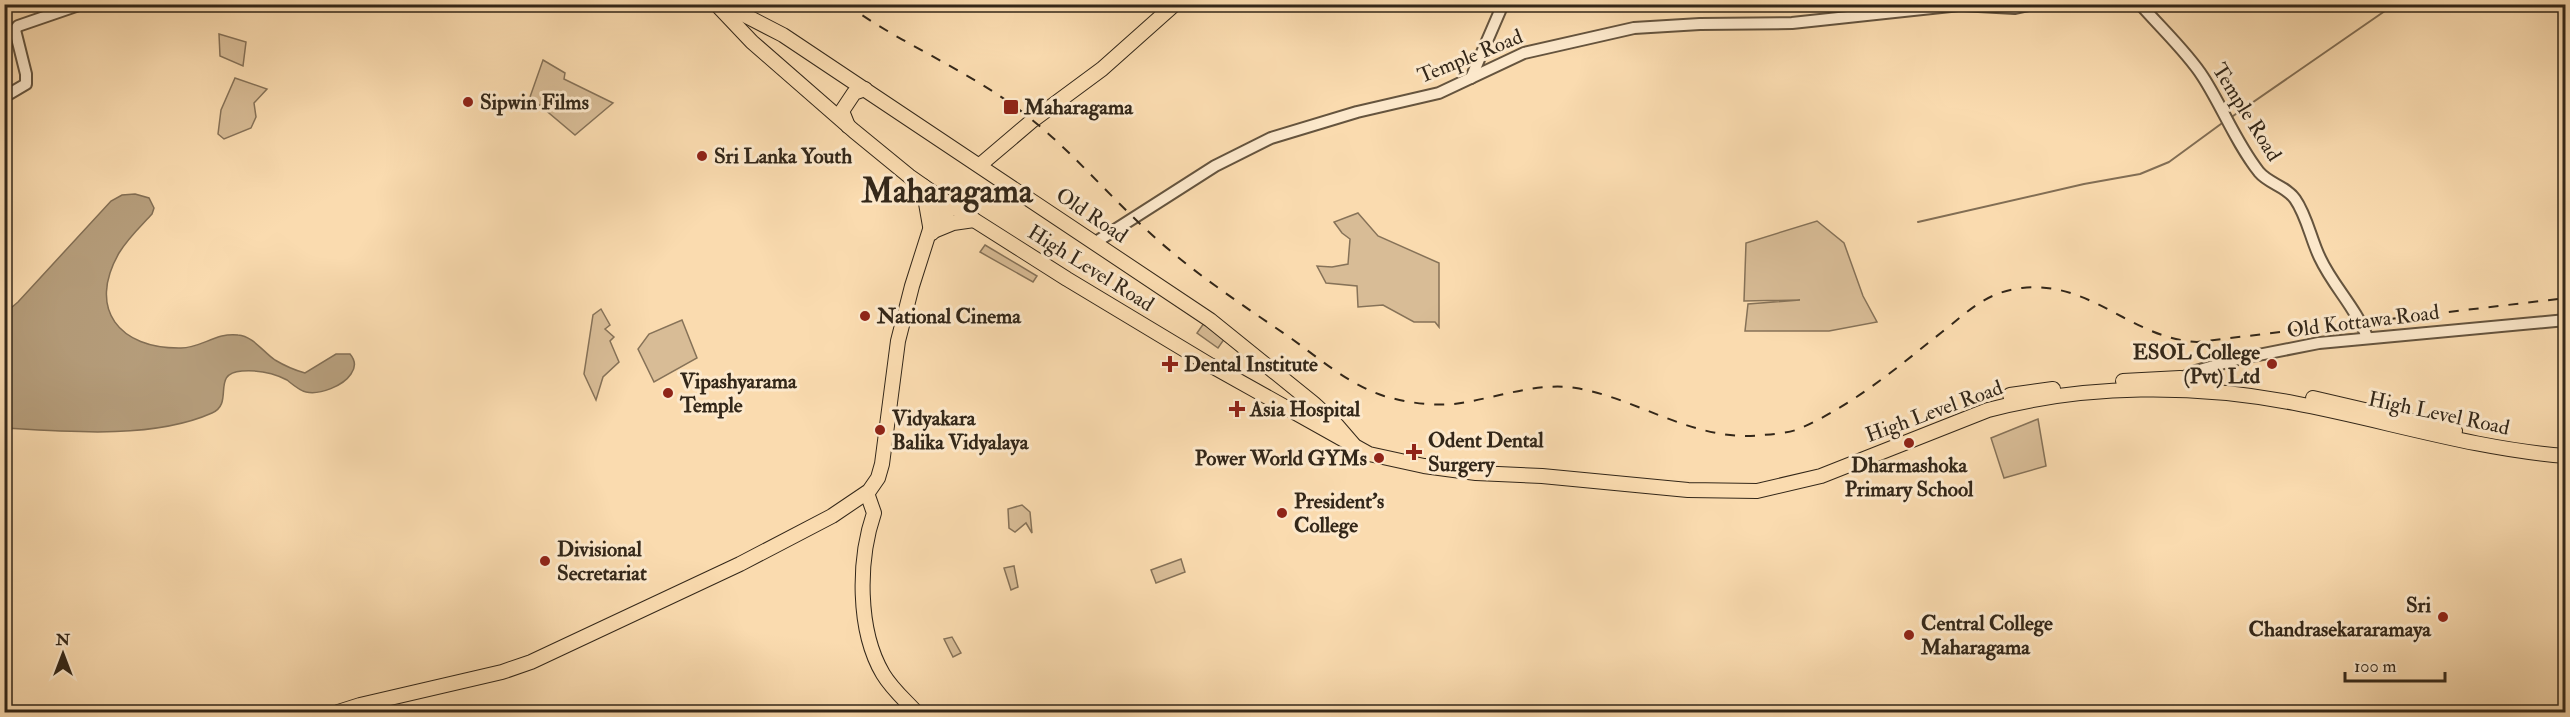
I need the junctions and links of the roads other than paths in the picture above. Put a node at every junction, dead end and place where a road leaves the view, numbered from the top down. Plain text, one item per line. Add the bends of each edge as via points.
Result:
1 (82, 4) edge
2 (716, 4) edge
3 (723, 4) edge
4 (1175, 4) edge
5 (1503, 4) edge
6 (2033, 4) edge
7 (2140, 4) edge
8 (1471, 78) junction
9 (865, 88) junction
10 (4, 97) edge
11 (848, 126) junction
12 (980, 165) junction
13 (923, 186) junction
14 (940, 198) junction
15 (952, 206) junction
16 (974, 220) junction
17 (932, 231) junction
18 (1096, 242) junction
19 (2565, 320) edge
20 (2367, 337) junction
21 (2178, 384) junction
22 (1313, 403) junction
23 (1302, 418) junction
24 (1356, 448) junction
25 (2565, 448) edge
26 (2565, 456) edge
27 (867, 493) junction
28 (854, 502) junction
29 (869, 528) junction
30 (360, 709) edge
31 (338, 712) edge
32 (916, 712) edge

1 - 10 street via 18,26 15,30 26,84
2 - 11 main road, High Level Road via 752,42
3 - 9 main road, Old Road via 783,35
4 - 12 main road via 1102,69
5 - 8 street
6 - 8 street, Temple Road via 2015,8 1960,5 1792,23 1634,28 1524,53
7 - 20 street, Temple Road via 2202,75 2260,173 2296,200 2320,258
8 - 18 street, Temple Road via 1439,93 1271,138 1215,166
9 - 11 main road via 854,93 842,111
9 - 12 main road, Old Road
11 - 13 main road, High Level Road
12 - 18 main road, Old Road
13 - 14 main road, High Level Road
13 - 17 main road
14 - 15 main road, High Level Road
14 - 17 main road
15 - 16 main road, High Level Road
15 - 17 main road
16 - 17 main road
16 - 23 main road, High Level Road
17 - 27 main road via 898,341 882,464
18 - 22 main road, Old Road via 1210,320
19 - 20 street, Old Kottawa Road
20 - 21 street, Old Kottawa Road via 2238,359 2196,371
21 - 24 main road, High Level Road via 2109,382 2009,396 1822,466 1756,482 1689,483 1542,469 1424,466
21 - 25 main road, High Level Road via 2296,395 2472,434
21 - 26 main road, High Level Road via 2278,400 2464,442
22 - 23 main road via 1312,415
22 - 24 main road, Old Road
23 - 24 main road, High Level Road
27 - 28 main road
27 - 29 main road via 874,513
28 - 29 main road
28 - 30 main road via 740,564 531,662
29 - 32 main road via 863,574 872,649 882,673
30 - 31 main road

